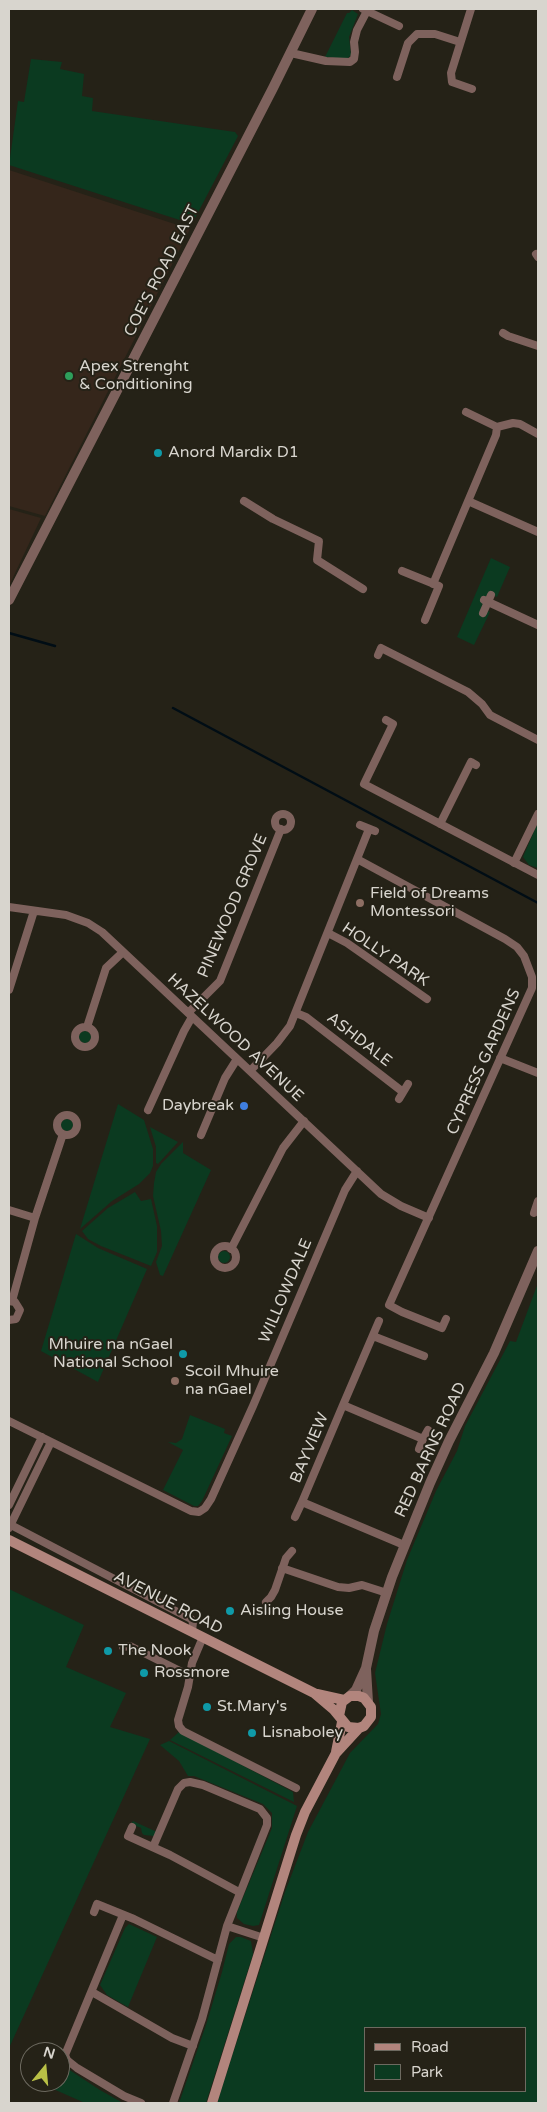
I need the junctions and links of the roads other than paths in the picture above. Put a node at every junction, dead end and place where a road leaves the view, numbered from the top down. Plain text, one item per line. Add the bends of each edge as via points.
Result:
1 (312, 9) edge
2 (471, 9) edge
3 (365, 10) edge
4 (399, 26) dead end
5 (460, 42) junction
6 (291, 53) junction
7 (397, 77) dead end
8 (472, 89) dead end
9 (503, 333) dead end
10 (538, 346) edge
11 (466, 412) dead end
12 (496, 427) junction
13 (538, 434) edge
14 (244, 501) dead end
15 (468, 501) junction
16 (538, 532) edge
17 (402, 571) dead end
18 (433, 584) junction
19 (363, 589) dead end
20 (9, 600) edge
21 (483, 613) dead end
22 (425, 620) dead end
23 (538, 625) edge
24 (378, 655) dead end
25 (386, 720) dead end
26 (538, 740) edge
27 (476, 765) dead end
28 (538, 814) edge
29 (440, 824) junction
30 (360, 825) dead end
31 (281, 829) dead end
32 (357, 859) junction
33 (514, 862) junction
34 (538, 875) edge
35 (9, 907) edge
36 (34, 911) junction
37 (328, 934) junction
38 (124, 952) junction
39 (9, 990) edge
40 (427, 999) dead end
41 (296, 1013) junction
42 (190, 1015) junction
43 (87, 1027) dead end
44 (500, 1058) junction
45 (237, 1059) junction
46 (250, 1071) junction
47 (538, 1073) edge
48 (408, 1084) dead end
49 (147, 1109) dead end
50 (304, 1121) junction
51 (63, 1134) dead end
52 (201, 1135) dead end
53 (357, 1171) junction
54 (538, 1201) edge
55 (9, 1210) edge
56 (534, 1213) dead end
57 (35, 1218) junction
58 (429, 1218) junction
59 (231, 1248) dead end
60 (538, 1251) edge
61 (11, 1301) edge
62 (446, 1319) dead end
63 (9, 1320) edge
64 (379, 1321) dead end
65 (373, 1336) junction
66 (424, 1356) dead end
67 (344, 1405) junction
68 (9, 1421) edge
69 (428, 1430) dead end
70 (423, 1439) junction
71 (46, 1440) junction
72 (419, 1449) dead end
73 (302, 1502) junction
74 (9, 1504) edge
75 (295, 1516) dead end
76 (9, 1526) edge
77 (9, 1540) edge
78 (404, 1545) junction
79 (292, 1551) dead end
80 (282, 1568) junction
81 (387, 1593) junction
82 (266, 1602) dead end
83 (192, 1631) junction
84 (204, 1637) junction
85 (123, 1647) dead end
86 (366, 1668) junction
87 (190, 1674) junction
88 (314, 1693) junction
89 (347, 1699) junction
90 (368, 1702) junction
91 (341, 1719) junction
92 (359, 1728) junction
93 (336, 1753) junction
94 (296, 1788) dead end
95 (132, 1828) dead end
96 (153, 1847) junction
97 (239, 1892) junction
98 (94, 1912) dead end
99 (123, 1915) junction
100 (227, 1926) junction
101 (264, 1938) junction
102 (218, 1960) junction
103 (92, 1992) junction
104 (193, 2046) junction
105 (141, 2103) edge
106 (173, 2103) edge
107 (212, 2103) edge

1 - 6 street, COE'S ROAD EAST
2 - 5 street
3 - 4 street
3 - 6 street via 354,42 354,59 350,62 326,61
5 - 7 street via 435,34 417,34 408,43
5 - 8 street via 451,73 452,82
6 - 20 street, COE'S ROAD EAST
9 - 10 street
11 - 12 street
12 - 13 street via 520,424
12 - 15 street via 496,435
14 - 19 street via 319,541 317,560
15 - 16 street
15 - 18 street
17 - 18 street
18 - 22 street via 439,586
21 - 23 street via 488,600
24 - 26 street via 381,648 468,692 490,715
25 - 29 street via 393,724 364,784
27 - 29 street via 471,762
28 - 33 street
29 - 33 street
30 - 32 street via 372,830
31 - 42 street, PINEWOOD GROVE via 220,981
32 - 37 street
32 - 44 street, CYPRESS GARDENS via 505,939 524,956 532,976 532,988
33 - 34 street
35 - 36 street, HAZELWOOD AVENUE
36 - 38 street, HAZELWOOD AVENUE via 76,918 102,932
36 - 39 street
37 - 40 street, HOLLY PARK via 347,943
37 - 41 street
38 - 42 street, HAZELWOOD AVENUE
38 - 43 street via 106,968
41 - 46 street via 277,1043
41 - 48 street, ASHDALE via 306,1017 401,1095
42 - 45 street, HAZELWOOD AVENUE
42 - 49 street, PINEWOOD GROVE
44 - 47 street
44 - 58 street, CYPRESS GARDENS
45 - 46 street, HAZELWOOD AVENUE
45 - 52 street via 225,1078
46 - 50 street, HAZELWOOD AVENUE
50 - 53 street, HAZELWOOD AVENUE
50 - 59 street via 283,1148
51 - 57 street
53 - 58 street, HAZELWOOD AVENUE via 381,1194
53 - 71 street, WILLOWDALE via 345,1190 253,1406 205,1508 199,1512 191,1511
54 - 56 street
55 - 57 street
57 - 61 street
58 - 62 street, CYPRESS GARDENS via 389,1305 442,1328
60 - 78 street, RED BARNS ROAD via 494,1353 445,1449
61 - 63 street via 18,1304 20,1313 16,1319
64 - 65 street, BAYVIEW
65 - 66 street
65 - 67 street, BAYVIEW
67 - 70 street, BAYVIEW
67 - 73 street, BAYVIEW
68 - 71 street
69 - 70 street
70 - 72 street
71 - 74 street
71 - 76 street
73 - 75 street, BAYVIEW
73 - 78 street, BAYVIEW
76 - 83 street via 191,1619
77 - 83 main road, AVENUE ROAD
78 - 81 street, RED BARNS ROAD
79 - 80 street
80 - 81 street via 338,1587 362,1585
80 - 82 street via 275,1590
81 - 86 street, RED BARNS ROAD
83 - 84 main road, AVENUE ROAD
84 - 87 street
84 - 88 main road, AVENUE ROAD
85 - 87 street via 130,1646
86 - 89 street, RED BARNS ROAD via 356,1690
86 - 90 street, RED BARNS ROAD
87 - 94 street via 178,1720 183,1731
88 - 89 main road, AVENUE ROAD
88 - 91 main road, AVENUE ROAD
89 - 90 main road via 360,1696
89 - 91 main road via 340,1706
90 - 92 main road via 371,1717
91 - 92 main road via 348,1727
91 - 93 main road
92 - 93 main road
93 - 101 main road via 296,1835
95 - 96 street via 128,1836
96 - 97 street
96 - 97 street via 178,1789 184,1783 203,1785 260,1809 267,1818 267,1825
97 - 100 street
98 - 99 street via 97,1904
99 - 102 street
99 - 103 street
100 - 101 street
100 - 102 street
101 - 107 main road
102 - 104 street
103 - 104 street via 172,2038
103 - 105 street via 67,2046 66,2060
104 - 106 street

